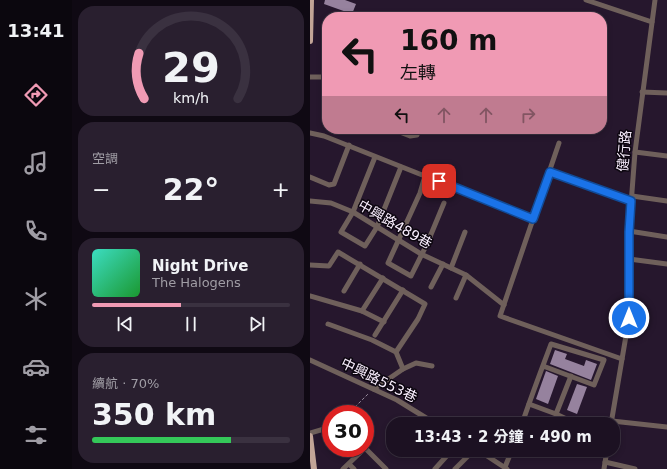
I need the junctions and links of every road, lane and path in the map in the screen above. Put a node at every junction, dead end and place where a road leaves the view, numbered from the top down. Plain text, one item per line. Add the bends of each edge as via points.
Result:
1 (311, 0) edge
2 (586, 0) edge
3 (655, 0) edge
4 (652, 22) junction
5 (310, 41) edge
6 (310, 76) edge
7 (322, 77) edge
8 (642, 92) junction
9 (667, 93) edge
10 (310, 133) edge
11 (405, 134) edge
12 (417, 134) edge
13 (559, 143) dead end
14 (349, 146) junction
15 (635, 152) junction
16 (375, 156) junction
17 (667, 156) edge
18 (401, 167) junction
19 (550, 172) junction
20 (425, 176) junction
21 (310, 177) edge
22 (632, 199) junction
23 (310, 201) edge
24 (667, 201) edge
25 (444, 203) dead end
26 (353, 212) junction
27 (533, 219) junction
28 (377, 226) junction
29 (465, 232) dead end
30 (629, 232) junction
31 (667, 237) edge
32 (399, 240) junction
33 (421, 254) junction
34 (629, 259) junction
35 (310, 264) edge
36 (360, 264) junction
37 (443, 264) junction
38 (667, 264) edge
39 (451, 268) junction
40 (466, 275) junction
41 (383, 278) junction
42 (431, 287) dead end
43 (403, 290) junction
44 (344, 291) dead end
45 (310, 296) edge
46 (456, 298) dead end
47 (504, 305) junction
48 (362, 311) junction
49 (384, 322) junction
50 (328, 324) dead end
51 (375, 335) dead end
52 (396, 352) junction
53 (310, 360) edge
54 (622, 360) junction
55 (432, 366) dead end
56 (543, 366) junction
57 (403, 369) junction
58 (571, 376) junction
59 (374, 389) junction
60 (529, 404) junction
61 (357, 405) edge
62 (556, 414) junction
63 (425, 417) edge
64 (524, 417) edge
65 (562, 417) edge
66 (612, 417) edge
67 (620, 423) edge
68 (667, 427) edge
69 (322, 430) edge
70 (310, 433) edge
71 (310, 436) edge
72 (356, 457) edge
73 (374, 457) edge
74 (446, 457) edge
75 (467, 457) edge
76 (489, 457) edge
77 (510, 457) edge
78 (606, 457) edge
79 (605, 462) junction
80 (349, 464) junction
81 (506, 468) edge
82 (314, 469) edge
83 (343, 469) edge
84 (354, 469) edge
85 (386, 469) edge
86 (435, 469) edge
87 (455, 469) edge
88 (604, 469) edge
89 (635, 469) edge

1 - 5 main road
2 - 4 street
3 - 4 street, 健行路
4 - 8 street, 健行路
6 - 7 street
8 - 9 street
8 - 15 street, 健行路
10 - 14 street
11 - 12 street
13 - 19 street
14 - 16 street
14 - 21 street via 334,184 329,185
15 - 17 street
15 - 22 street, 健行路
16 - 18 street
16 - 26 street
18 - 20 street
18 - 28 street
19 - 22 street
19 - 27 street
20 - 27 street
20 - 32 street
22 - 24 street
22 - 30 street, 健行路
23 - 26 street, 中興路489巷 via 331,203
25 - 33 street via 428,244
26 - 28 street, 中興路489巷
26 - 28 street via 341,232 365,246
27 - 47 street
28 - 32 street, 中興路489巷
29 - 39 street
30 - 31 street
30 - 34 street, 健行路
32 - 33 street, 中興路489巷
32 - 33 street via 388,263 411,276
33 - 37 street, 中興路489巷
34 - 38 street
34 - 54 street, 健行路 via 629,318
35 - 36 street via 329,266 338,252
36 - 41 street
36 - 44 street
37 - 39 street, 中興路489巷
37 - 42 street
39 - 40 street, 中興路489巷
40 - 46 street
40 - 47 street, 中興路489巷
41 - 43 street
41 - 48 street
43 - 49 street
43 - 52 street via 424,304 418,319
45 - 48 street
47 - 54 street via 500,316
48 - 49 street
49 - 51 street
50 - 52 street
52 - 57 street
53 - 59 street, 中興路553巷
54 - 66 street, 健行路
55 - 57 street via 416,363
56 - 58 street
56 - 58 street via 551,344 604,360 594,385
56 - 60 street
57 - 59 street
58 - 62 street
59 - 61 path
59 - 63 street, 中興路553巷
60 - 62 street
60 - 64 street
62 - 65 street
67 - 68 street
69 - 70 street
71 - 82 main road
72 - 80 street
73 - 85 street
74 - 86 street
75 - 87 street
76 - 81 street
77 - 81 street
78 - 79 street
79 - 88 street
79 - 89 street
80 - 83 street
80 - 84 street

